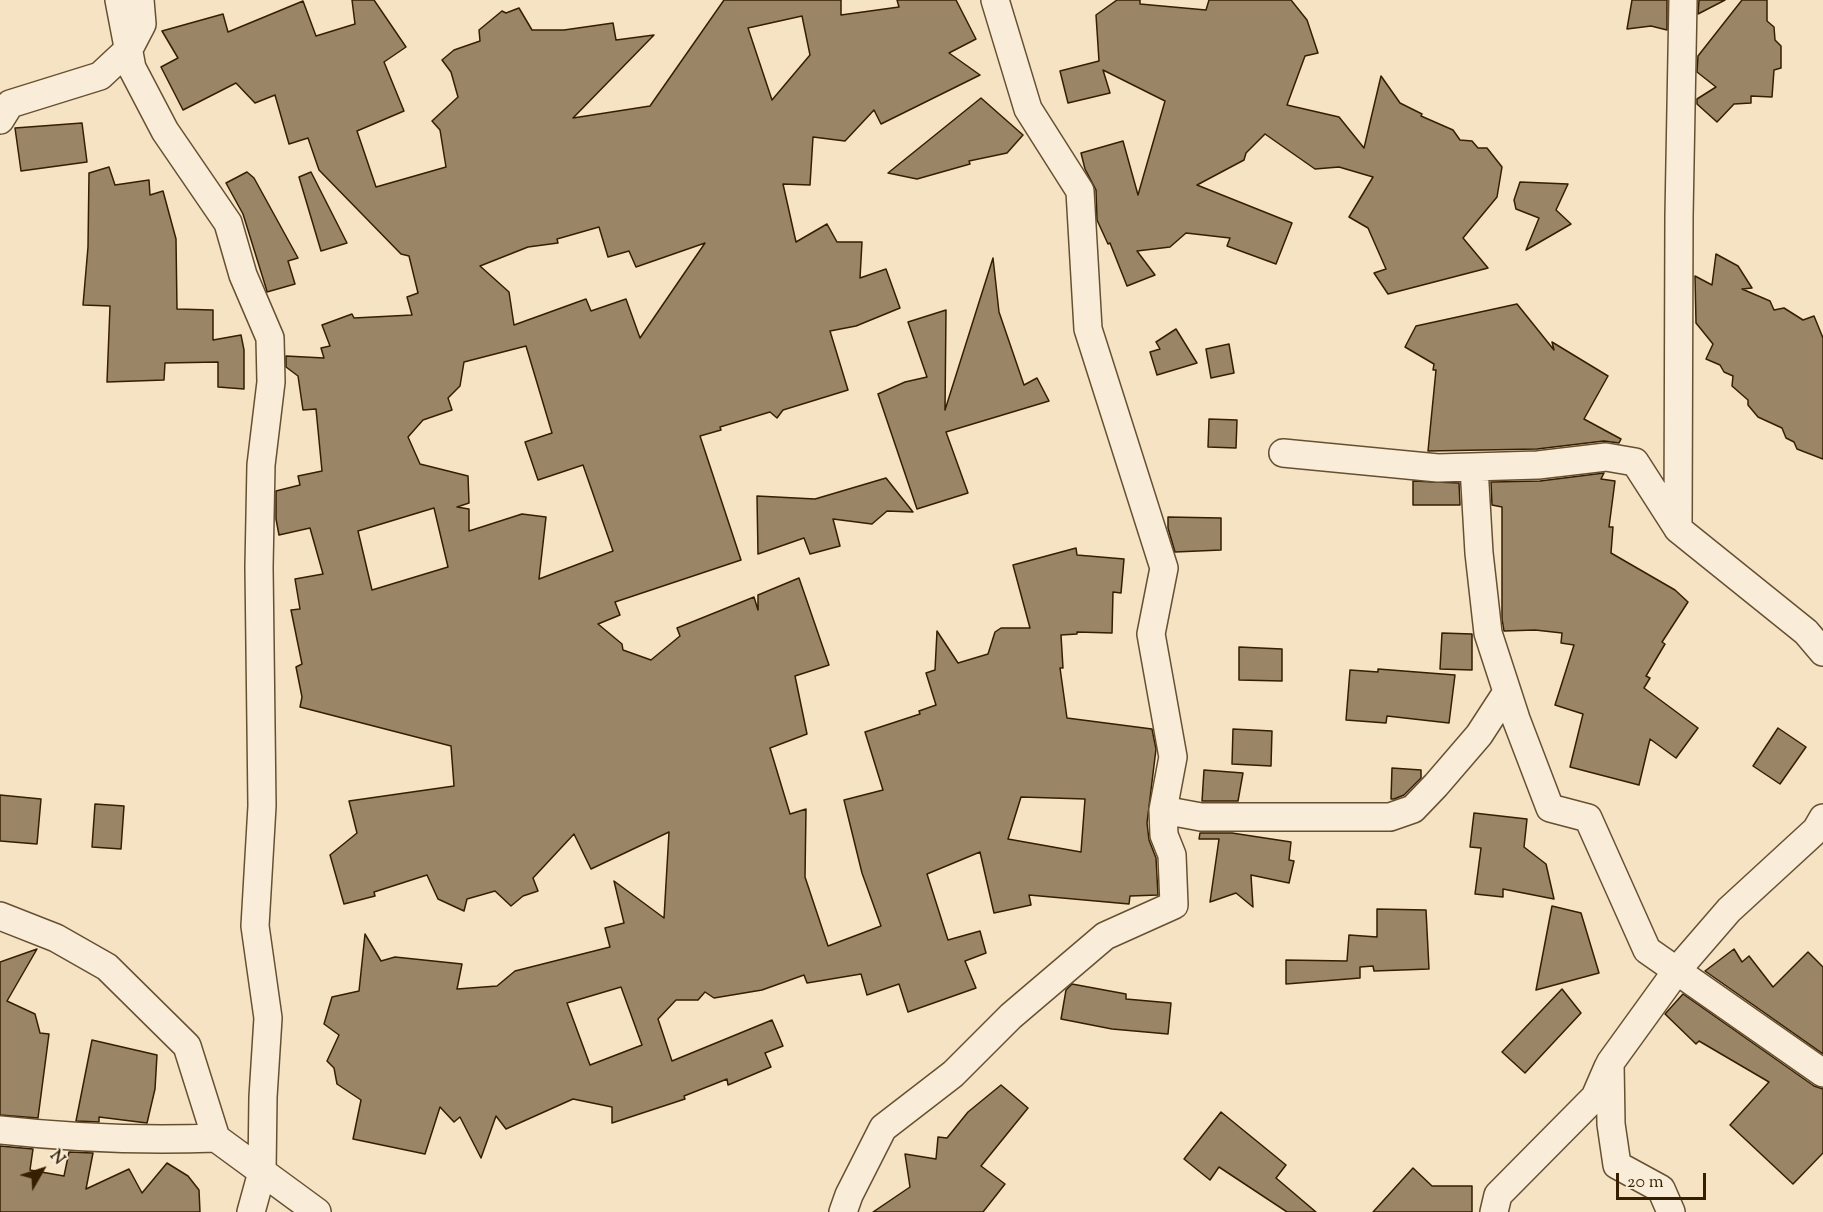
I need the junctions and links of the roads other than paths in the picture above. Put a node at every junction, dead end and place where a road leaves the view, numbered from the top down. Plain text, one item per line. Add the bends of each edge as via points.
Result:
1 (119, 0) edge
2 (140, 0) edge
3 (995, 0) edge
4 (1683, 0) edge
5 (129, 49) junction
6 (0, 120) edge
7 (1283, 453) dead end
8 (1474, 467) junction
9 (1678, 529) junction
10 (1823, 652) edge
11 (1507, 692) junction
12 (1163, 810) junction
13 (1823, 818) edge
14 (0, 916) edge
15 (1678, 969) junction
16 (1610, 1064) junction
17 (1823, 1073) edge
18 (0, 1130) edge
19 (216, 1138) junction
20 (262, 1172) junction
21 (250, 1212) edge
22 (317, 1212) edge
23 (843, 1212) edge
24 (1494, 1212) edge
25 (1671, 1212) edge

1 - 5 street
2 - 5 street via 142,24
3 - 12 street via 1028,108 1080,191 1088,329 1164,568 1151,634 1173,757
4 - 9 street
5 - 6 street via 100,76 10,105
5 - 20 street via 132,68 165,131 228,224 243,275 270,338 271,382 261,465 262,806 255,926 268,1017
7 - 8 street via 1438,468
8 - 9 street via 1606,458 1635,462
8 - 11 street via 1488,633
9 - 10 street via 1806,632
11 - 12 street via 1479,735 1436,785 1413,809 1390,818 1201,816
11 - 15 street via 1550,808 1588,818 1647,950
12 - 23 street via 1164,835 1172,855 1174,905 1105,936 1011,1016 953,1074 883,1128
13 - 15 street via 1816,830 1729,910
14 - 19 street via 56,938 107,967 187,1046
15 - 16 street
15 - 17 street
16 - 24 street via 1595,1097 1498,1195
16 - 25 street via 1611,1124 1617,1165 1661,1189
18 - 19 street via 138,1141
19 - 20 street
20 - 21 street
20 - 22 street

